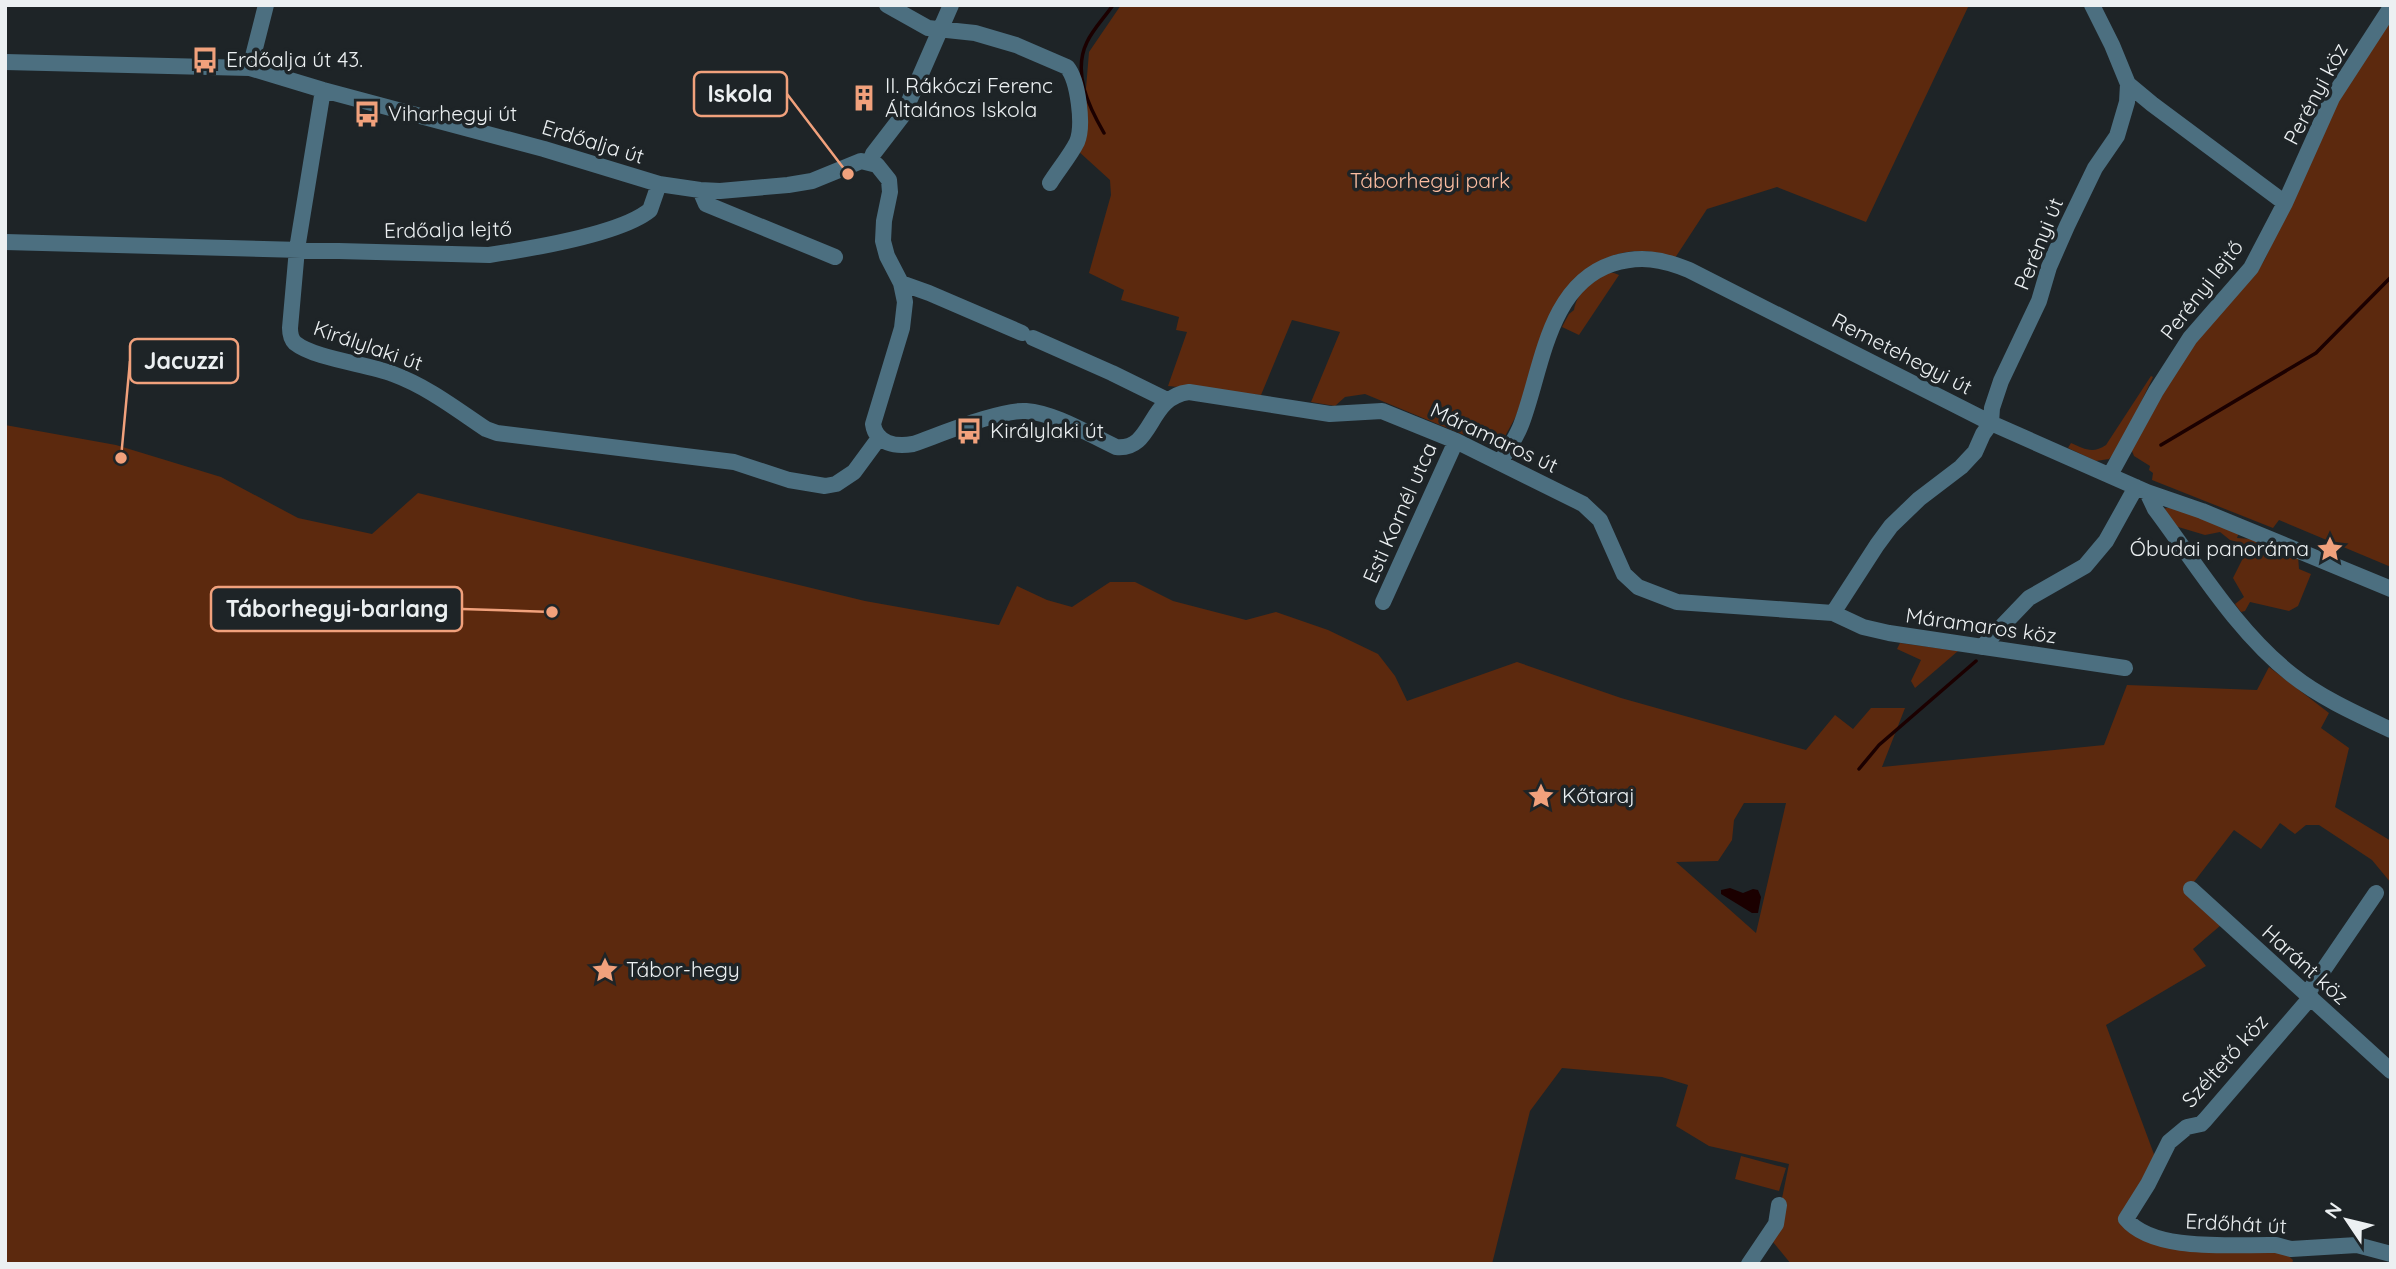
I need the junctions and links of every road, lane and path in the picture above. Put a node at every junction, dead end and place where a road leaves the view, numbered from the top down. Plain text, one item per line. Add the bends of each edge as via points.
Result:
1 (266, 5) edge
2 (887, 5) edge
3 (951, 5) edge
4 (2091, 5) edge
5 (2391, 7) edge
6 (941, 30) junction
7 (5, 62) edge
8 (250, 68) junction
9 (2128, 84) junction
10 (323, 90) junction
11 (870, 162) junction
12 (1050, 183) dead end
13 (659, 184) junction
14 (700, 190) junction
15 (2285, 203) junction
16 (5, 242) edge
17 (268, 248) junction
18 (297, 249) junction
19 (835, 257) dead end
20 (294, 272) junction
21 (901, 283) junction
22 (1167, 400) junction
23 (1991, 423) junction
24 (879, 438) junction
25 (1456, 441) junction
26 (1500, 462) junction
27 (2110, 475) junction
28 (2141, 489) junction
29 (2391, 589) edge
30 (1383, 602) dead end
31 (1833, 613) junction
32 (1982, 646) junction
33 (2125, 668) dead end
34 (2391, 730) edge
35 (2191, 889) dead end
36 (2376, 893) dead end
37 (2309, 996) junction
38 (2391, 1071) edge
39 (1779, 1205) dead end
40 (2126, 1219) joint
41 (2391, 1254) edge
42 (1749, 1264) edge

1 - 8 street
2 - 6 street via 928,28
3 - 6 street
4 - 9 street
5 - 15 street, Perényi köz via 2332,98
6 - 11 street via 902,116
6 - 12 street via 975,33 1016,45 1072,73 1080,128 1077,141
7 - 8 street, Erdőalja út
8 - 10 street, Erdőalja út
9 - 15 street
9 - 23 street, Perényi út via 2117,136 2095,168 2049,267 2039,301 2001,381
10 - 13 street, Erdőalja út
10 - 18 street, Királylaki út
11 - 14 street, Erdőalja út via 788,185
11 - 21 street via 889,180 883,241
13 - 14 street, Erdőalja út
13 - 18 street, Erdőalja lejtő via 650,211 640,219 526,249 460,255
14 - 19 street via 706,204
15 - 27 street, Perényi lejtő via 2251,268 2190,338
16 - 17 street
17 - 18 street
17 - 20 street via 286,256
18 - 20 street, Királylaki út
20 - 24 street, Királylaki út via 290,335 296,344 408,380 497,433 721,460 825,486 854,472
21 - 22 street
21 - 24 street via 904,315 874,416
22 - 24 street via 1141,440 1124,448 1026,411 1001,414 913,444 889,444
22 - 25 street, Máramaros út via 1189,392 1330,414 1382,411
23 - 26 street, Remetehegyi út via 1689,270 1655,258 1628,259 1593,273 1568,297 1554,324 1520,428
23 - 27 street, Remetehegyi út
23 - 31 street via 1961,467 1891,526
25 - 26 street, Máramaros út
25 - 30 street, Esti Kornél utca
26 - 31 street, Máramaros út via 1583,504 1600,520 1624,574 1638,587 1676,602
27 - 28 street, Remetehegyi út
28 - 29 street, Remetehegyi út
28 - 32 street via 2085,566 2029,598
28 - 34 street via 2232,613 2290,674
31 - 32 street, Máramaros köz via 1889,633
32 - 33 street, Máramaros köz
35 - 37 street, Haránt köz
36 - 37 street, Széltető köz
37 - 38 street, Haránt köz
37 - 40 street, Széltető köz via 2205,1120 2169,1142
39 - 42 street via 1776,1224
40 - 41 street, Erdőhát út via 2132,1227 2168,1241 2291,1249 2357,1245

